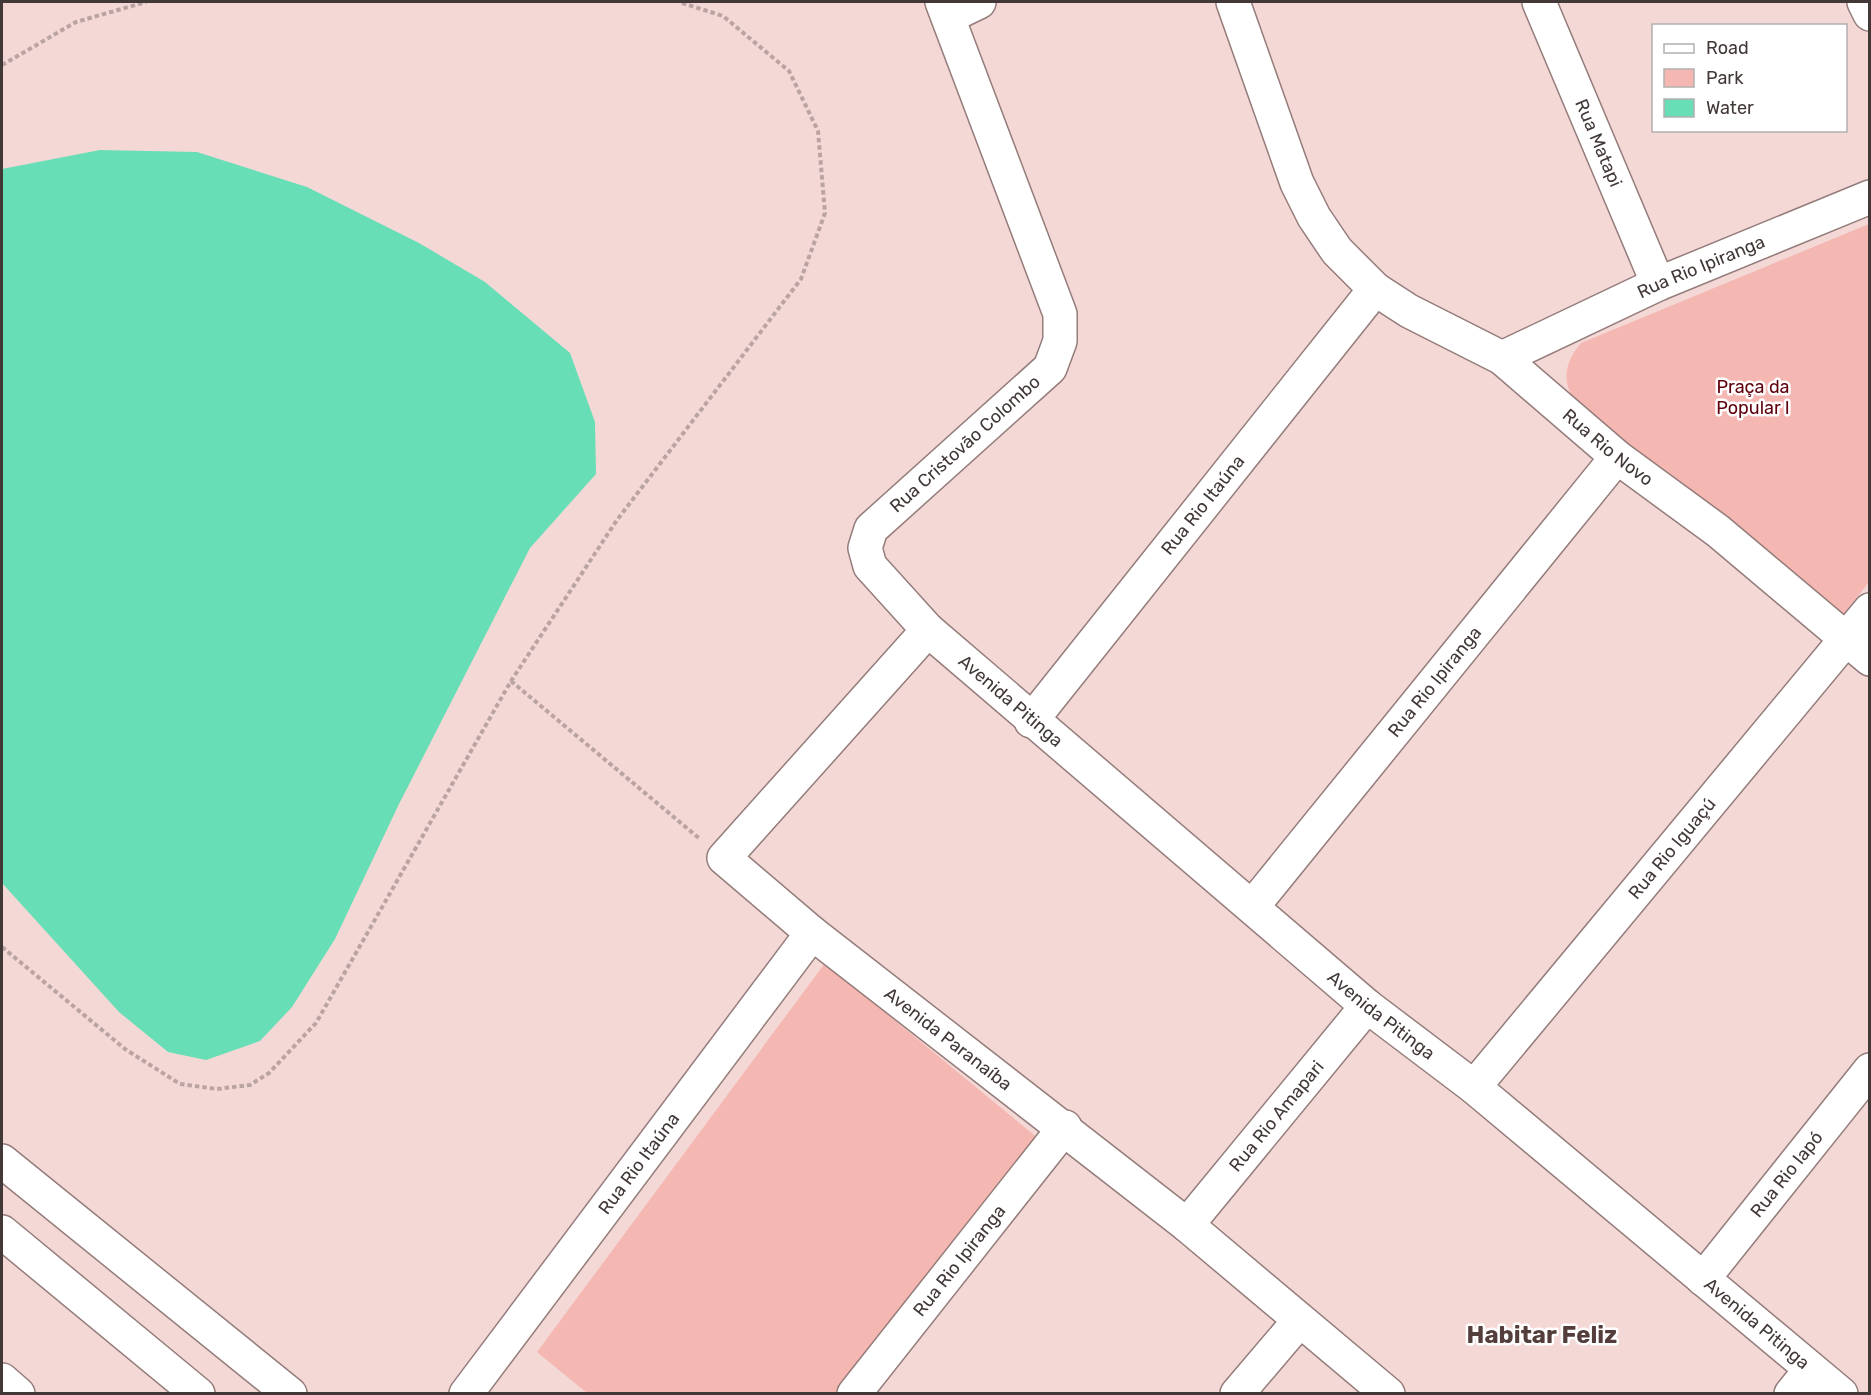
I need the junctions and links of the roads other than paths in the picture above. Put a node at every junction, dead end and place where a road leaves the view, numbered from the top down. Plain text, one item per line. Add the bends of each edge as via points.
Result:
1 (979, 2) edge
2 (1233, 2) edge
3 (1539, 2) edge
4 (1864, 2) edge
5 (945, 9) edge
6 (1869, 14) edge
7 (1869, 196) edge
8 (1658, 284) junction
9 (1375, 289) junction
10 (1502, 358) junction
11 (1617, 457) junction
12 (1869, 610) edge
13 (928, 630) junction
14 (1857, 649) edge
15 (1031, 721) junction
16 (1252, 907) junction
17 (812, 933) junction
18 (1367, 1006) junction
19 (1869, 1070) edge
20 (1474, 1087) junction
21 (1065, 1127) junction
22 (2, 1161) edge
23 (1186, 1225) junction
24 (2, 1232) edge
25 (1703, 1279) junction
26 (1299, 1321) junction
27 (2, 1380) edge
28 (1801, 1381) edge
29 (18, 1394) edge
30 (198, 1394) edge
31 (290, 1394) edge
32 (466, 1394) edge
33 (854, 1394) edge
34 (1237, 1394) edge
35 (1388, 1394) edge
36 (1841, 1394) edge

1 - 5 street
2 - 9 street, Rua Rio Novo via 1297,183 1314,218 1337,251
3 - 8 street, Rua Matapi
4 - 6 street
5 - 13 street, Rua Cristovão Colombo via 1060,314 1060,341 1050,368 871,529 865,548 870,566
7 - 8 street, Rua Rio Ipiranga
8 - 10 street, Rua Rio Ipiranga
9 - 10 street, Rua Rio Novo via 1409,311
9 - 15 street, Rua Rio Itaúna
10 - 11 street, Rua Rio Novo
11 - 14 street, Rua Rio Novo via 1718,531
11 - 16 street, Rua Rio Ipiranga
12 - 14 street, Rua Rio Iguaçú
13 - 15 street, Avenida Pitinga
13 - 17 street, Avenida Paranaíba via 724,858
14 - 20 street, Rua Rio Iguaçú
15 - 16 street, Avenida Pitinga
16 - 18 street, Avenida Pitinga
17 - 21 street, Avenida Paranaíba
17 - 32 street, Rua Rio Itaúna
18 - 20 street, Avenida Pitinga
18 - 23 street, Rua Rio Amapari
19 - 25 street, Rua Rio Iapó
20 - 25 street, Avenida Pitinga
21 - 23 street, Avenida Paranaíba
21 - 33 street, Rua Rio Ipiranga
22 - 31 street
23 - 26 street, Avenida Paranaíba
24 - 30 street
25 - 28 street, Avenida Pitinga
26 - 34 street
26 - 35 street, Avenida Paranaíba
27 - 29 street
28 - 36 street, Avenida Pitinga

